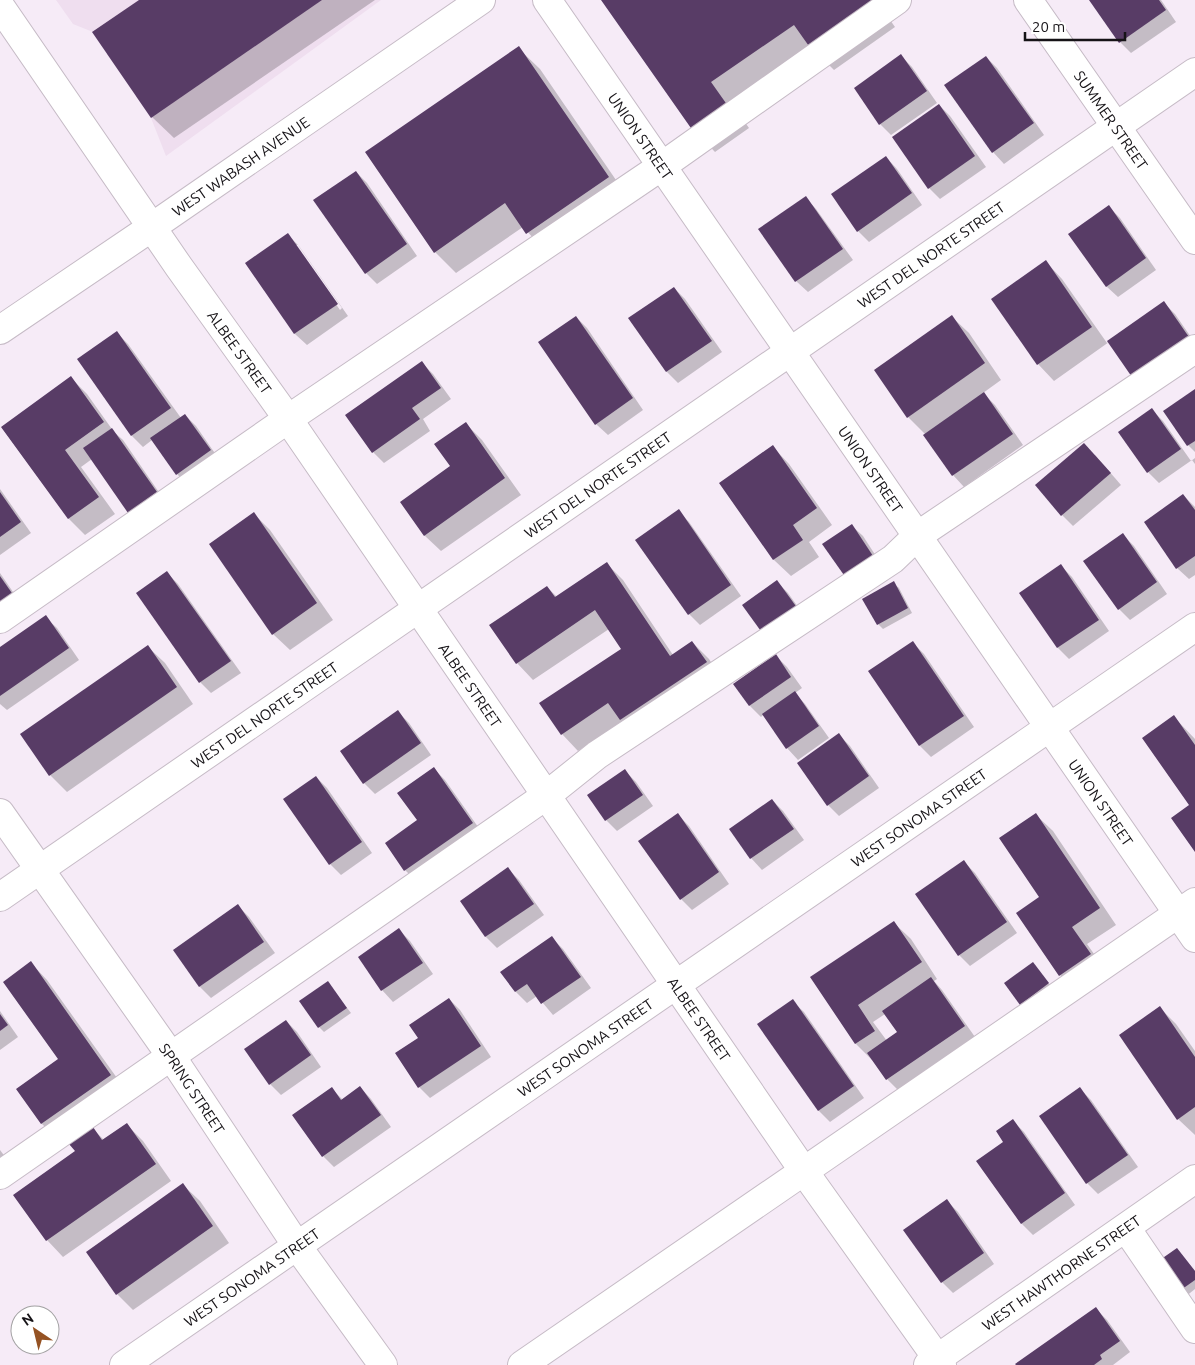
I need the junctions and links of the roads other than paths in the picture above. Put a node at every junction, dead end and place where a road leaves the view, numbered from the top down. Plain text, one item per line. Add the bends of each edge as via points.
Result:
1 (482, 0) edge
2 (547, 0) edge
3 (897, 0) edge
4 (1028, 0) edge
5 (0, 6) edge
6 (1195, 72) edge
7 (1115, 127) junction
8 (662, 166) junction
9 (152, 228) junction
10 (1195, 240) edge
11 (0, 330) edge
12 (1195, 349) edge
13 (790, 351) junction
14 (288, 419) junction
15 (917, 536) junction
16 (417, 609) junction
17 (0, 619) edge
18 (1195, 627) edge
19 (1050, 727) junction
20 (546, 796) junction
21 (0, 813) edge
22 (39, 870) junction
23 (0, 897) edge
24 (1187, 908) edge
25 (1195, 938) edge
26 (676, 984) junction
27 (171, 1056) junction
28 (803, 1170) junction
29 (0, 1175) edge
30 (1195, 1179) edge
31 (1126, 1228) junction
32 (297, 1246) junction
33 (1195, 1329) edge
34 (936, 1363) edge
35 (124, 1365) edge
36 (383, 1365) edge
37 (522, 1365) edge

1 - 9 street, WEST WABASH AVENUE
2 - 8 street, UNION STREET
3 - 8 street
4 - 7 street, SUMMER STREET
5 - 9 street, ALBEE STREET
6 - 7 street, WEST DEL NORTE STREET
7 - 10 street, SUMMER STREET
7 - 13 street, WEST DEL NORTE STREET
8 - 13 street, UNION STREET
8 - 14 street
9 - 11 street, WEST WABASH AVENUE
9 - 14 street, ALBEE STREET
12 - 15 street
13 - 15 street, UNION STREET
13 - 16 street, WEST DEL NORTE STREET
14 - 16 street, ALBEE STREET
14 - 17 street
15 - 19 street, UNION STREET
15 - 20 street via 894,559 597,755
16 - 20 street, ALBEE STREET
16 - 22 street, WEST DEL NORTE STREET
18 - 19 street, WEST SONOMA STREET
19 - 24 street, UNION STREET
19 - 26 street, WEST SONOMA STREET
20 - 26 street, ALBEE STREET
20 - 27 street
21 - 22 street, SPRING STREET
22 - 23 street, WEST DEL NORTE STREET
22 - 27 street, SPRING STREET
24 - 25 street, UNION STREET
24 - 28 street
26 - 28 street, ALBEE STREET
26 - 32 street, WEST SONOMA STREET
27 - 29 street
27 - 32 street, SPRING STREET
28 - 34 street, ALBEE STREET
28 - 37 street
30 - 31 street, WEST HAWTHORNE STREET
31 - 33 street
31 - 34 street, WEST HAWTHORNE STREET
32 - 35 street, WEST SONOMA STREET
32 - 36 street, SPRING STREET

